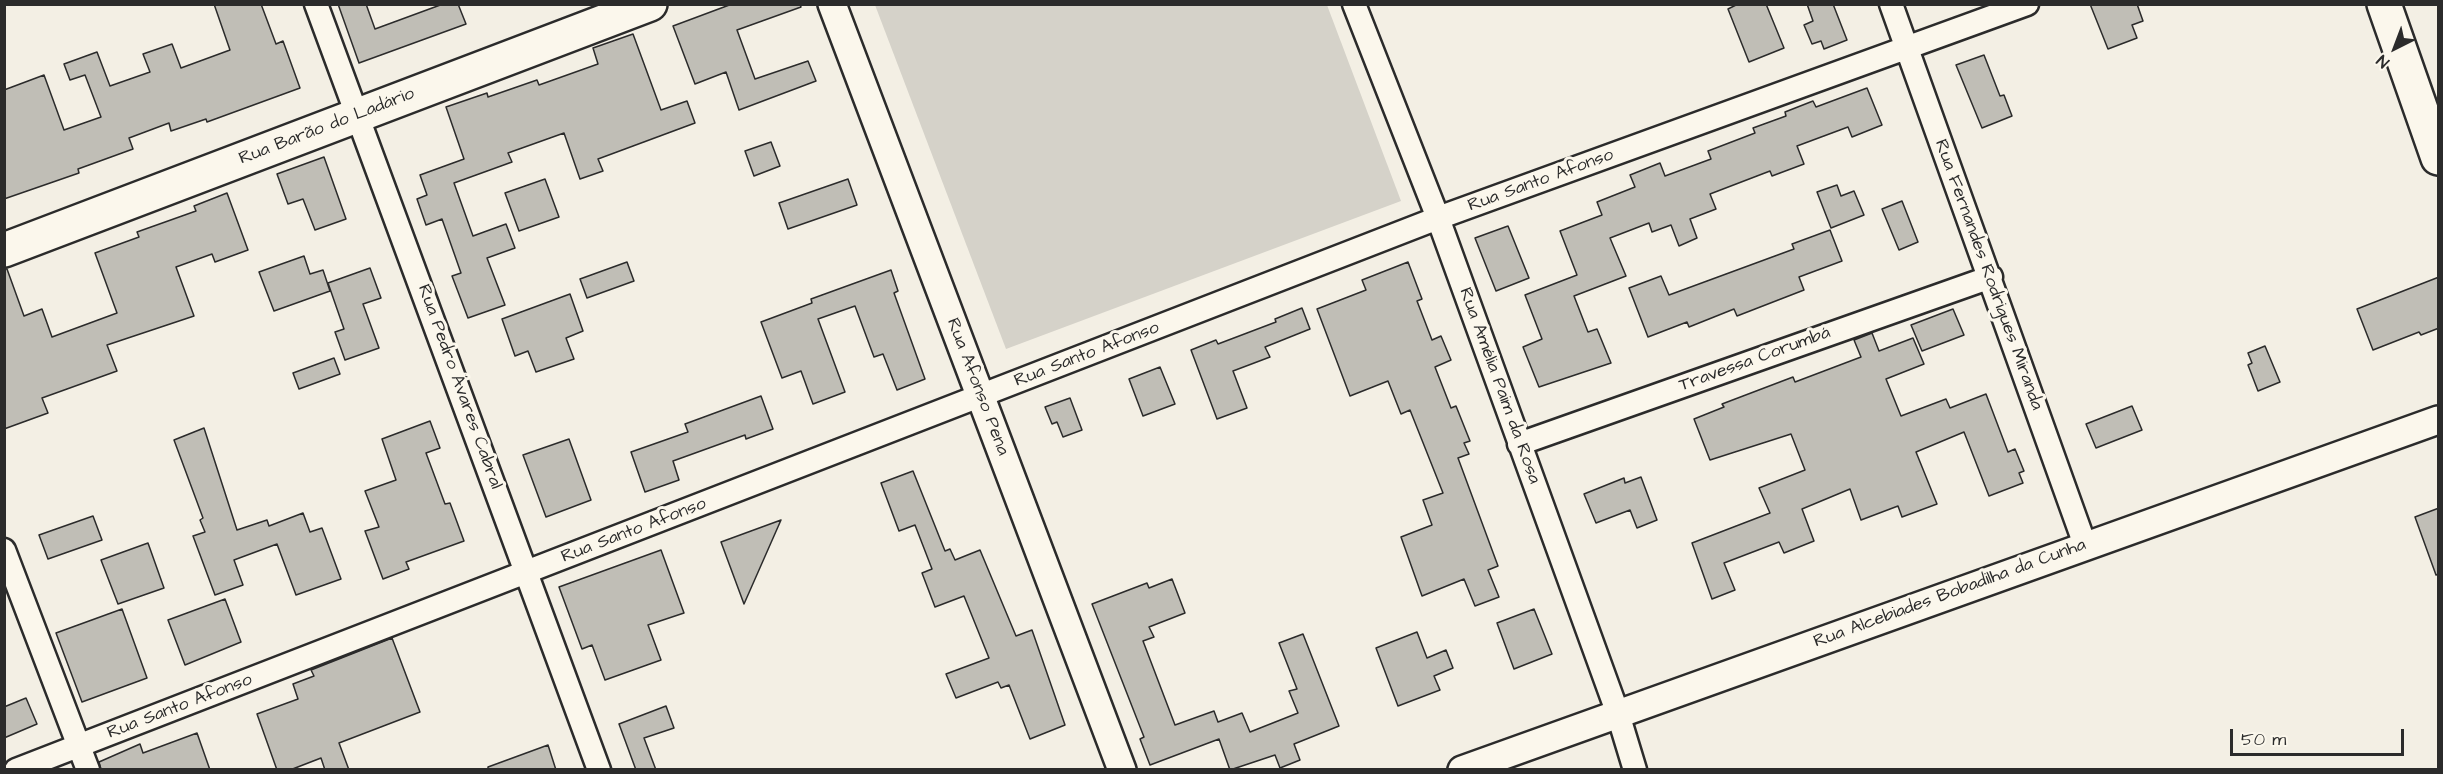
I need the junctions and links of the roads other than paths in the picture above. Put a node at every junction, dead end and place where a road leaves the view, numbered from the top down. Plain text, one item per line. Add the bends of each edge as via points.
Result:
1 (316, 4) edge
2 (650, 4) edge
3 (832, 4) edge
4 (1354, 4) edge
5 (1891, 4) edge
6 (2027, 4) edge
7 (2384, 4) edge
8 (1906, 50) junction
9 (358, 115) junction
10 (2439, 158) edge
11 (1438, 218) junction
12 (4, 250) edge
13 (1991, 276) junction
14 (980, 396) junction
15 (2439, 420) edge
16 (1519, 444) junction
17 (2085, 545) junction
18 (4, 550) edge
19 (528, 573) junction
20 (1618, 714) junction
21 (80, 746) junction
22 (16, 770) edge
23 (88, 770) edge
24 (599, 770) edge
25 (1122, 770) edge
26 (1462, 770) edge
27 (1635, 770) edge

1 - 9 street, Rua Pedro Ávares Cabral
2 - 9 main road, Rua Barão do Ladário
3 - 14 street, Rua Afonso Pena
4 - 11 street, Rua Amélia Paim da Rosa
5 - 8 street, Rua Fernandes Rodrigues Miranda
6 - 8 street, Rua Santo Afonso
7 - 10 main road
8 - 11 street, Rua Santo Afonso
8 - 13 street, Rua Fernandes Rodrigues Miranda
9 - 12 main road, Rua Barão do Ladário
9 - 19 street, Rua Pedro Ávares Cabral
11 - 14 street, Rua Santo Afonso
11 - 16 street, Rua Amélia Paim da Rosa
13 - 16 street, Travessa Corumbá
13 - 17 street, Rua Fernandes Rodrigues Miranda
14 - 19 street, Rua Santo Afonso
14 - 25 street, Rua Afonso Pena
15 - 17 street, Rua Alcebiades Bobadilha da Cunha
16 - 20 street, Rua Amélia Paim da Rosa
17 - 20 street, Rua Alcebiades Bobadilha da Cunha
18 - 21 street
19 - 21 street, Rua Santo Afonso
19 - 24 street, Rua Pedro Ávares Cabral
20 - 26 street, Rua Alcebiades Bobadilha da Cunha
20 - 27 street, Rua Amélia Paim da Rosa
21 - 22 street, Rua Santo Afonso
21 - 23 street

